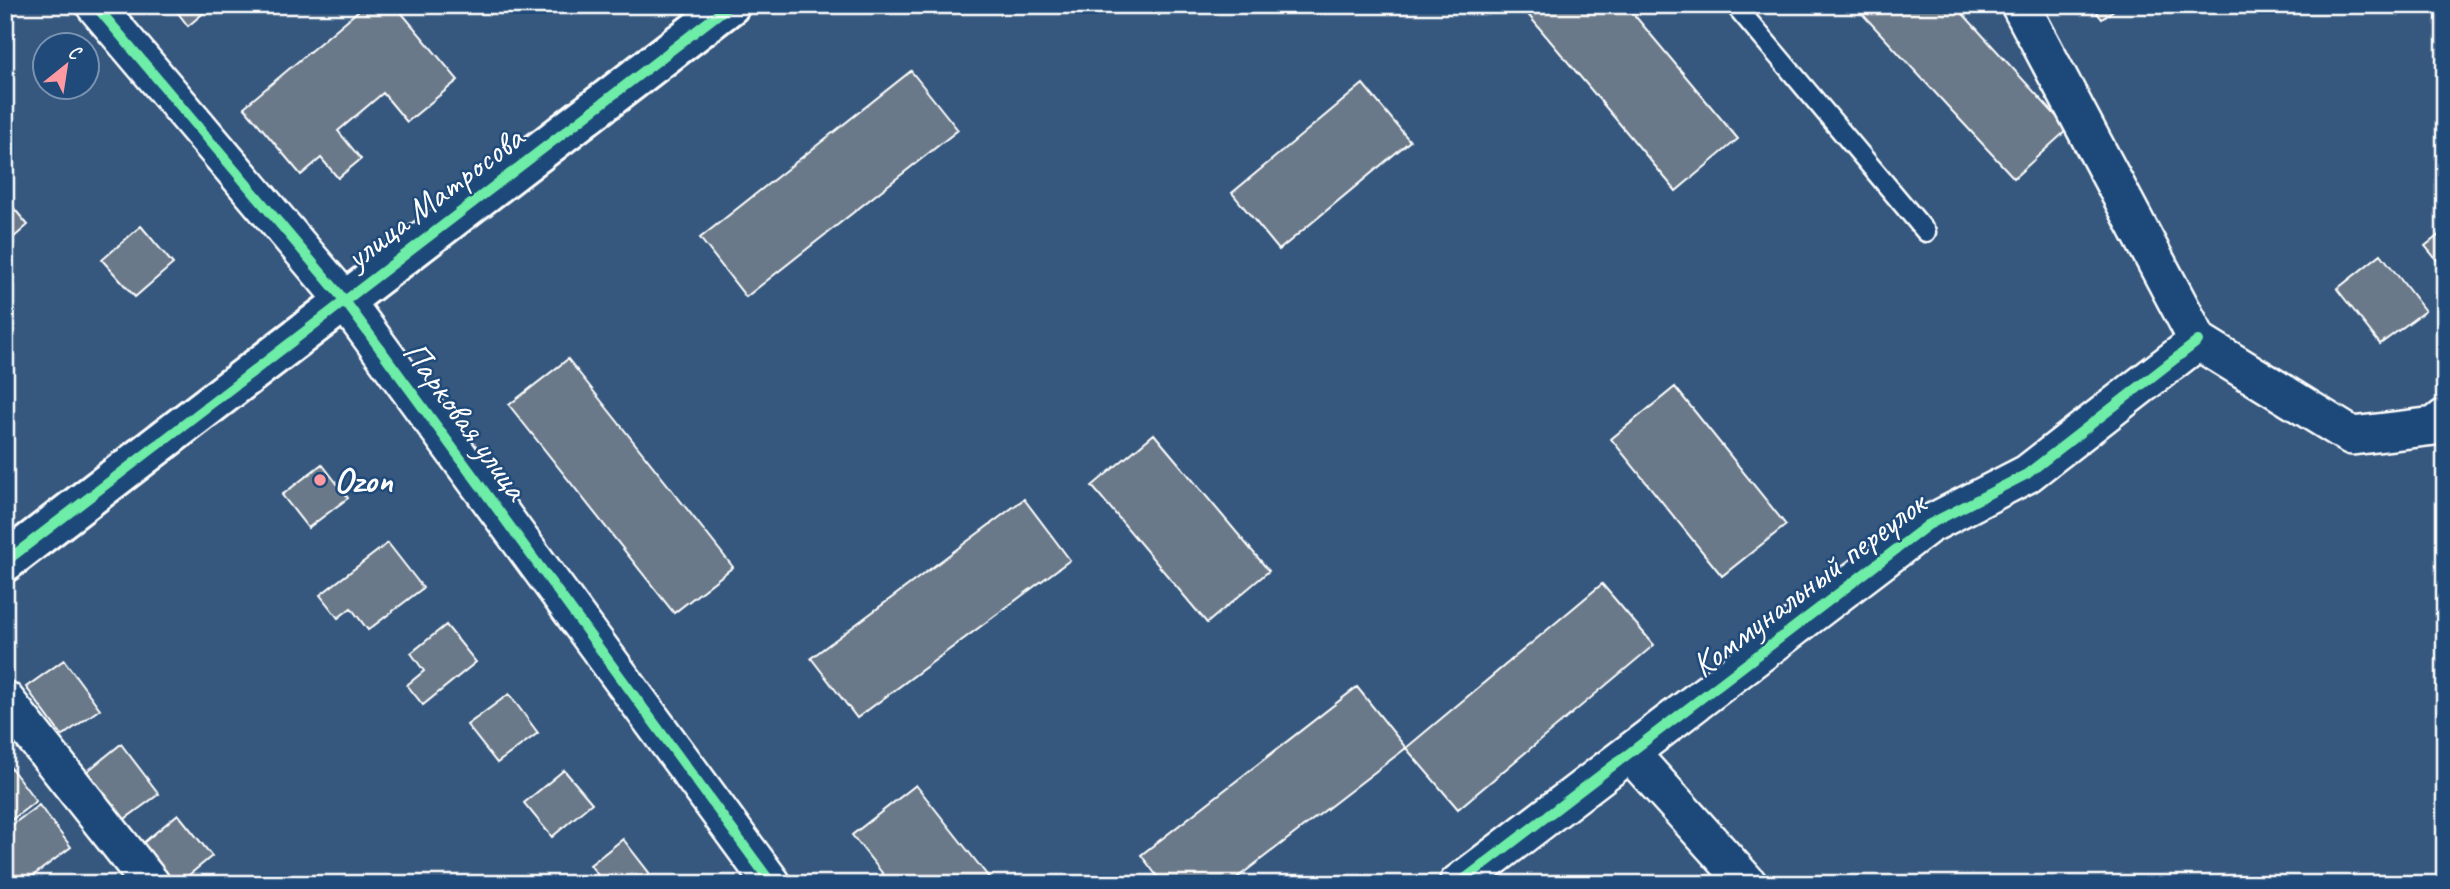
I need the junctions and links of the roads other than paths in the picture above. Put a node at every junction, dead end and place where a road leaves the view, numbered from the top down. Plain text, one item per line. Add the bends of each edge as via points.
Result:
1 (94, 5) edge
2 (730, 5) edge
3 (1735, 5) edge
4 (2020, 5) edge
5 (1926, 232) dead end
6 (345, 301) junction
7 (2198, 341) junction
8 (2445, 418) edge
9 (5, 562) edge
10 (5, 700) edge
11 (1630, 753) junction
12 (151, 884) edge
13 (772, 884) edge
14 (1458, 884) edge
15 (1748, 884) edge

1 - 6 street, Парковая улица
2 - 6 street, улица Матросова
3 - 5 lane
4 - 7 street
6 - 9 street, улица Матросова
6 - 13 street, Парковая улица
7 - 8 street via 2352,436 2435,426
7 - 11 street, Коммунальный переулок via 2028,474 1928,525
10 - 12 street
11 - 14 street, Коммунальный переулок
11 - 15 street

